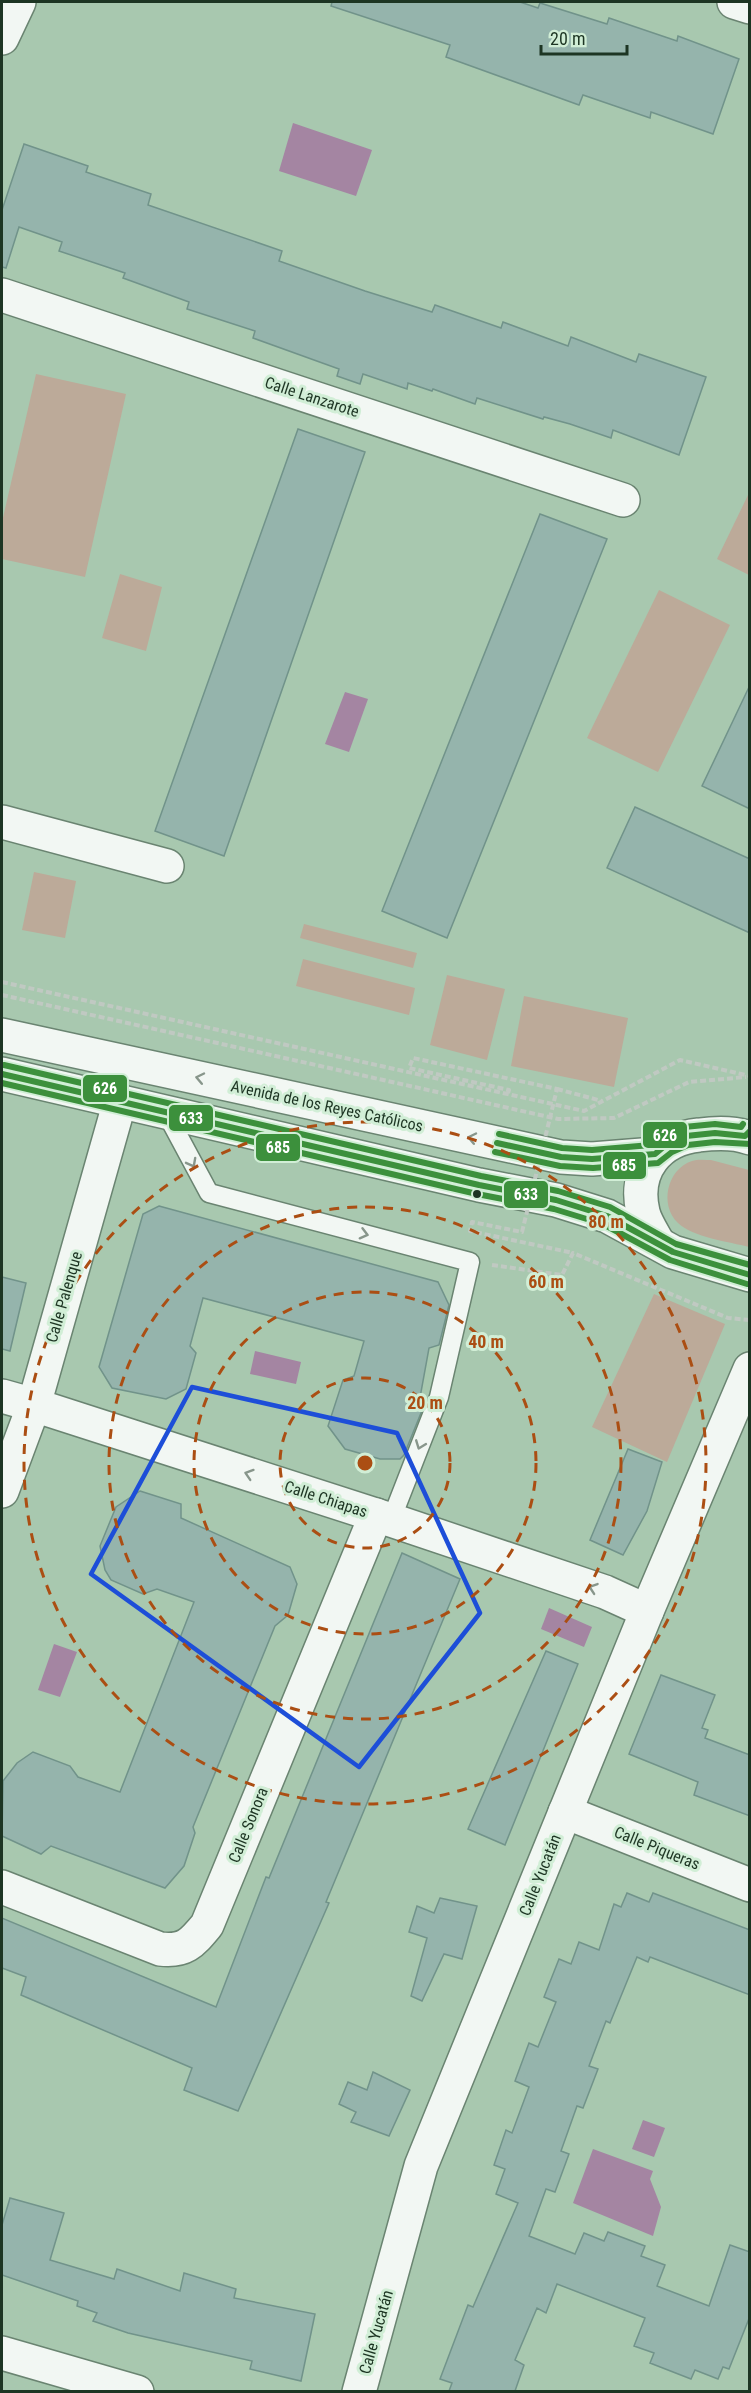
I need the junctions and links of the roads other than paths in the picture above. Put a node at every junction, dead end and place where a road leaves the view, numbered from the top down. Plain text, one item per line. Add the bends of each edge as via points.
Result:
1 (19, 2) edge
2 (734, 2) edge
3 (750, 7) edge
4 (2, 38) edge
5 (2, 295) edge
6 (623, 500) dead end
7 (2, 822) edge
8 (167, 866) dead end
9 (2, 1035) edge
10 (2, 1074) edge
11 (120, 1101) junction
12 (165, 1111) junction
13 (748, 1135) edge
14 (655, 1154) junction
15 (657, 1241) junction
16 (750, 1275) edge
17 (750, 1369) edge
18 (2, 1396) edge
19 (34, 1405) junction
20 (2, 1491) edge
21 (384, 1518) junction
22 (647, 1611) junction
23 (565, 1812) junction
24 (750, 1885) edge
25 (2, 1887) edge
26 (2, 2353) edge
27 (137, 2391) edge
28 (359, 2391) edge

1 - 4 street
2 - 3 street
5 - 6 street, Calle Lanzarote
7 - 8 street
14 -> 9 street, Avenida de los Reyes Católicos via 561,1157
10 - 11 street
11 - 12 street
11 - 19 street, Calle Palenque
12 - 15 street via 556,1200 607,1216
12 -> 21 lane via 209,1192 470,1262 439,1397
13 - 14 street via 686,1136
14 - 15 street via 642,1180 643,1212
15 - 16 street via 673,1252
17 - 22 street, Calle Yucatán
18 - 19 street, Calle Chiapas
19 - 20 street, Calle Palenque
21 -> 19 street, Calle Chiapas
22 -> 21 street, Calle Chiapas via 604,1592
21 - 25 street, Calle Sonora via 207,1925 192,1944 174,1951 160,1949
22 - 23 street, Calle Yucatán
23 - 24 street, Calle Piqueras
23 - 28 street, Calle Yucatán via 421,2166
26 - 27 street

